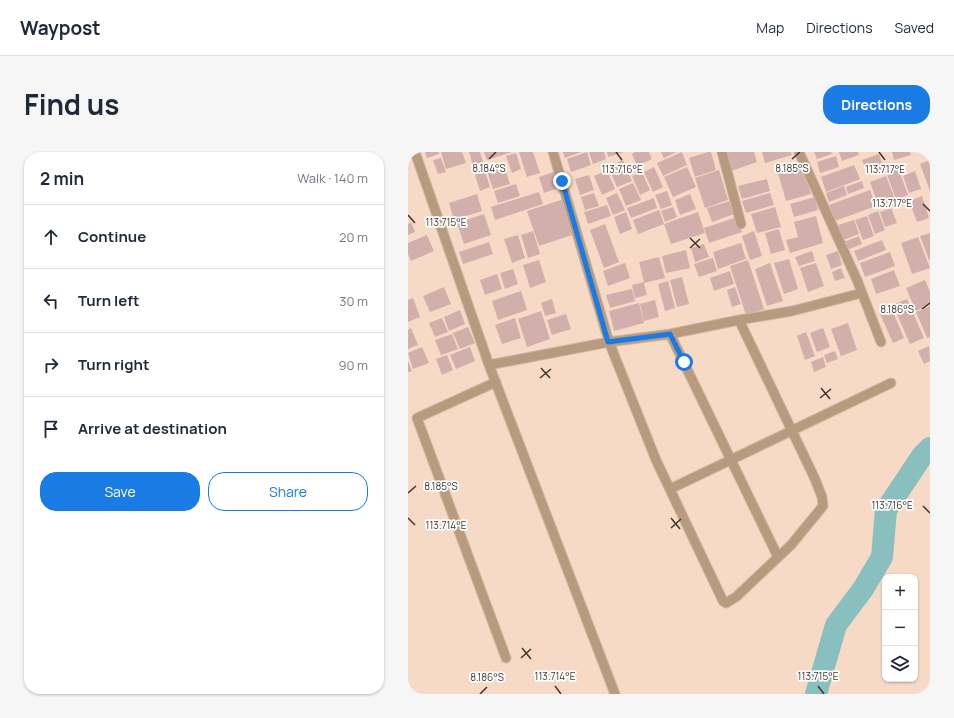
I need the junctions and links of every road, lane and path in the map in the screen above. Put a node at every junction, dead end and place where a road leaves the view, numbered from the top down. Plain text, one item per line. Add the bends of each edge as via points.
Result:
1 (415, 152) edge
2 (553, 152) edge
3 (722, 152) edge
4 (799, 152) edge
5 (741, 224) dead end
6 (862, 293) junction
7 (739, 320) junction
8 (670, 334) junction
9 (608, 342) junction
10 (881, 342) dead end
11 (489, 365) junction
12 (496, 382) junction
13 (891, 383) dead end
14 (792, 431) junction
15 (731, 460) junction
16 (670, 489) junction
17 (778, 557) junction
18 (506, 658) dead end
19 (615, 694) edge

1 - 11 street
2 - 9 street
3 - 5 street
4 - 6 street
6 - 7 street via 792,311
6 - 10 street
7 - 8 street
7 - 14 street
8 - 9 street
8 - 15 street
9 - 11 street
9 - 16 street
11 - 12 street
12 - 18 street via 417,418
12 - 19 street
13 - 14 street
14 - 15 street
14 - 17 street via 823,501 809,523
15 - 16 street
15 - 17 street
16 - 17 street via 726,603 736,597

